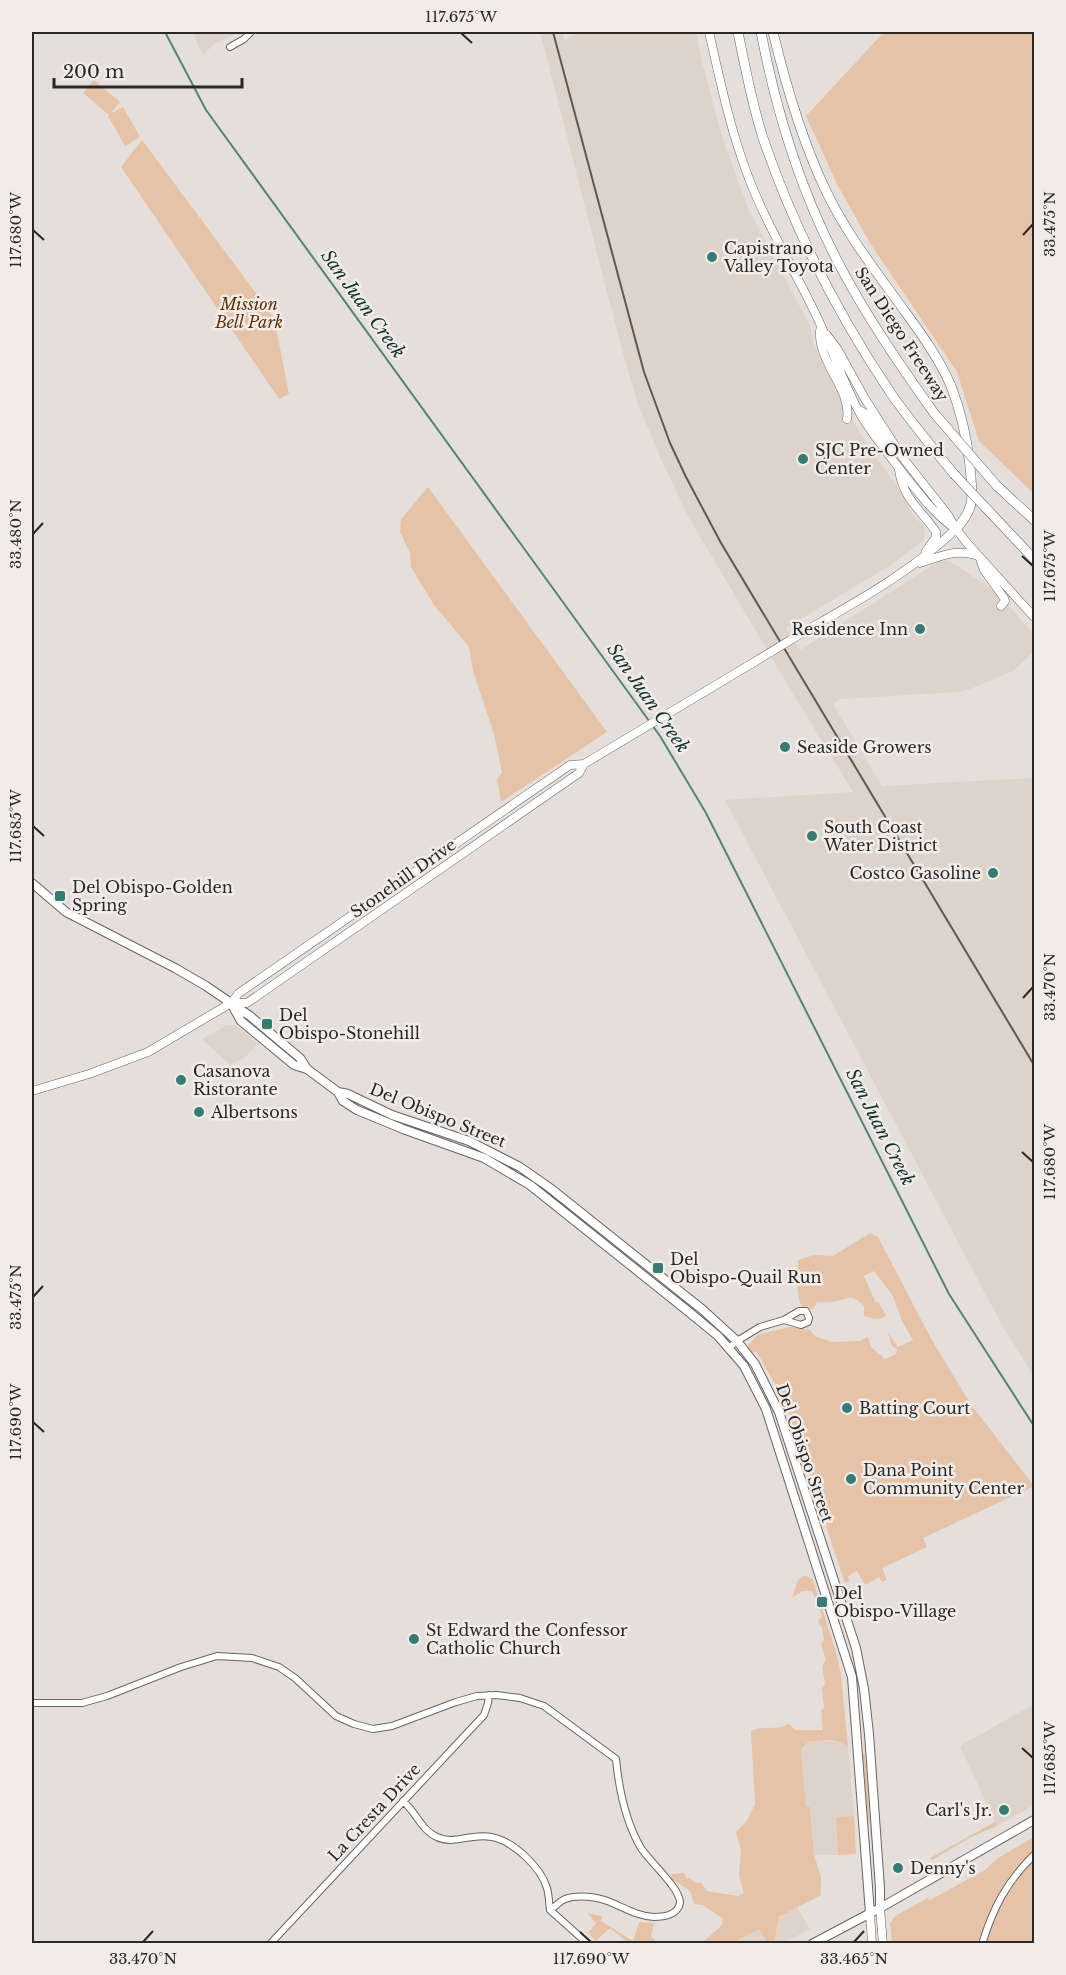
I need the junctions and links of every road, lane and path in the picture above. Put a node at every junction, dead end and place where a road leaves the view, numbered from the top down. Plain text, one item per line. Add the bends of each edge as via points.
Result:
1 (251, 32) edge
2 (709, 32) edge
3 (738, 32) edge
4 (761, 32) edge
5 (773, 32) edge
6 (230, 47) dead end
7 (820, 326) junction
8 (832, 341) junction
9 (859, 411) junction
10 (847, 419) dead end
11 (903, 458) junction
12 (899, 467) junction
13 (1035, 520) edge
14 (956, 529) junction
15 (979, 556) junction
16 (1035, 559) edge
17 (913, 565) junction
18 (1025, 607) junction
19 (1035, 617) edge
20 (584, 764) junction
21 (32, 883) edge
22 (367, 904) junction
23 (362, 923) junction
24 (231, 1003) junction
25 (32, 1091) edge
26 (338, 1092) junction
27 (784, 1320) dead end
28 (737, 1341) junction
29 (729, 1348) junction
30 (489, 1695) junction
31 (32, 1703) edge
32 (403, 1801) junction
33 (1035, 1820) edge
34 (1035, 1855) edge
35 (880, 1908) junction
36 (550, 1910) junction
37 (870, 1913) junction
38 (270, 1944) edge
39 (588, 1944) edge
40 (812, 1944) edge
41 (872, 1944) edge
42 (883, 1944) edge
43 (982, 1944) edge

1 - 6 street
2 - 7 main road via 748,177
3 - 16 highway, bridge via 763,136 791,213 840,312 893,396 954,474
4 - 13 highway, San Diego Freeway, bridge via 796,161 838,263 862,306 934,413 997,486
5 - 14 highway via 805,140 827,193 873,268 927,342 951,387 968,446 973,500 967,517
7 - 8 main road
7 - 9 main road
7 - 10 main road via 821,350 847,404
8 - 9 main road via 861,400
8 - 11 main road
9 - 11 main road via 867,413 884,440
9 - 12 main road
11 - 14 main road
12 - 14 main road via 944,521
12 - 17 main road via 901,484 910,502 936,532 933,544
14 - 15 main road
14 - 17 main road, Stonehill Drive
15 - 17 main road via 947,553
15 - 18 main road
15 - 18 main road via 1004,598 1001,606
17 - 20 main road, Stonehill Drive, bridge
18 - 19 main road
20 - 22 main road, Stonehill Drive via 570,765
20 - 23 main road, Stonehill Drive via 579,773
21 - 24 main road, Del Obispo Street via 66,912 175,968
22 - 23 main road
22 - 24 main road, Stonehill Drive via 239,993
23 - 24 main road, Stonehill Drive via 247,1003
24 - 25 main road, Stonehill Drive via 148,1052
24 - 26 main road, Del Obispo Street
26 - 28 main road, Del Obispo Street via 469,1141 520,1167
26 - 29 main road, Del Obispo Street via 343,1101 357,1110 484,1158 530,1185
27 - 28 street via 760,1327
28 - 29 street
28 - 35 main road, Del Obispo Street via 764,1380 779,1412 856,1648 869,1734
29 - 37 main road, Del Obispo Street via 744,1366 766,1409 852,1677
30 - 31 street via 456,1701 405,1722 373,1729 336,1716 279,1667 252,1659 217,1656 82,1703
30 - 32 street, La Cresta Drive via 484,1715
30 - 36 street via 520,1698 544,1706 616,1760 630,1828 680,1901 671,1914 656,1917 640,1916 608,1901 582,1897 563,1900
32 - 36 street via 424,1828 438,1837 452,1841 494,1837 512,1844 533,1863 547,1886
32 - 38 street, La Cresta Drive
33 - 35 main road
34 - 43 street via 1005,1891 992,1913
35 - 37 main road
35 - 42 main road
36 - 39 street
37 - 40 main road
37 - 41 main road

